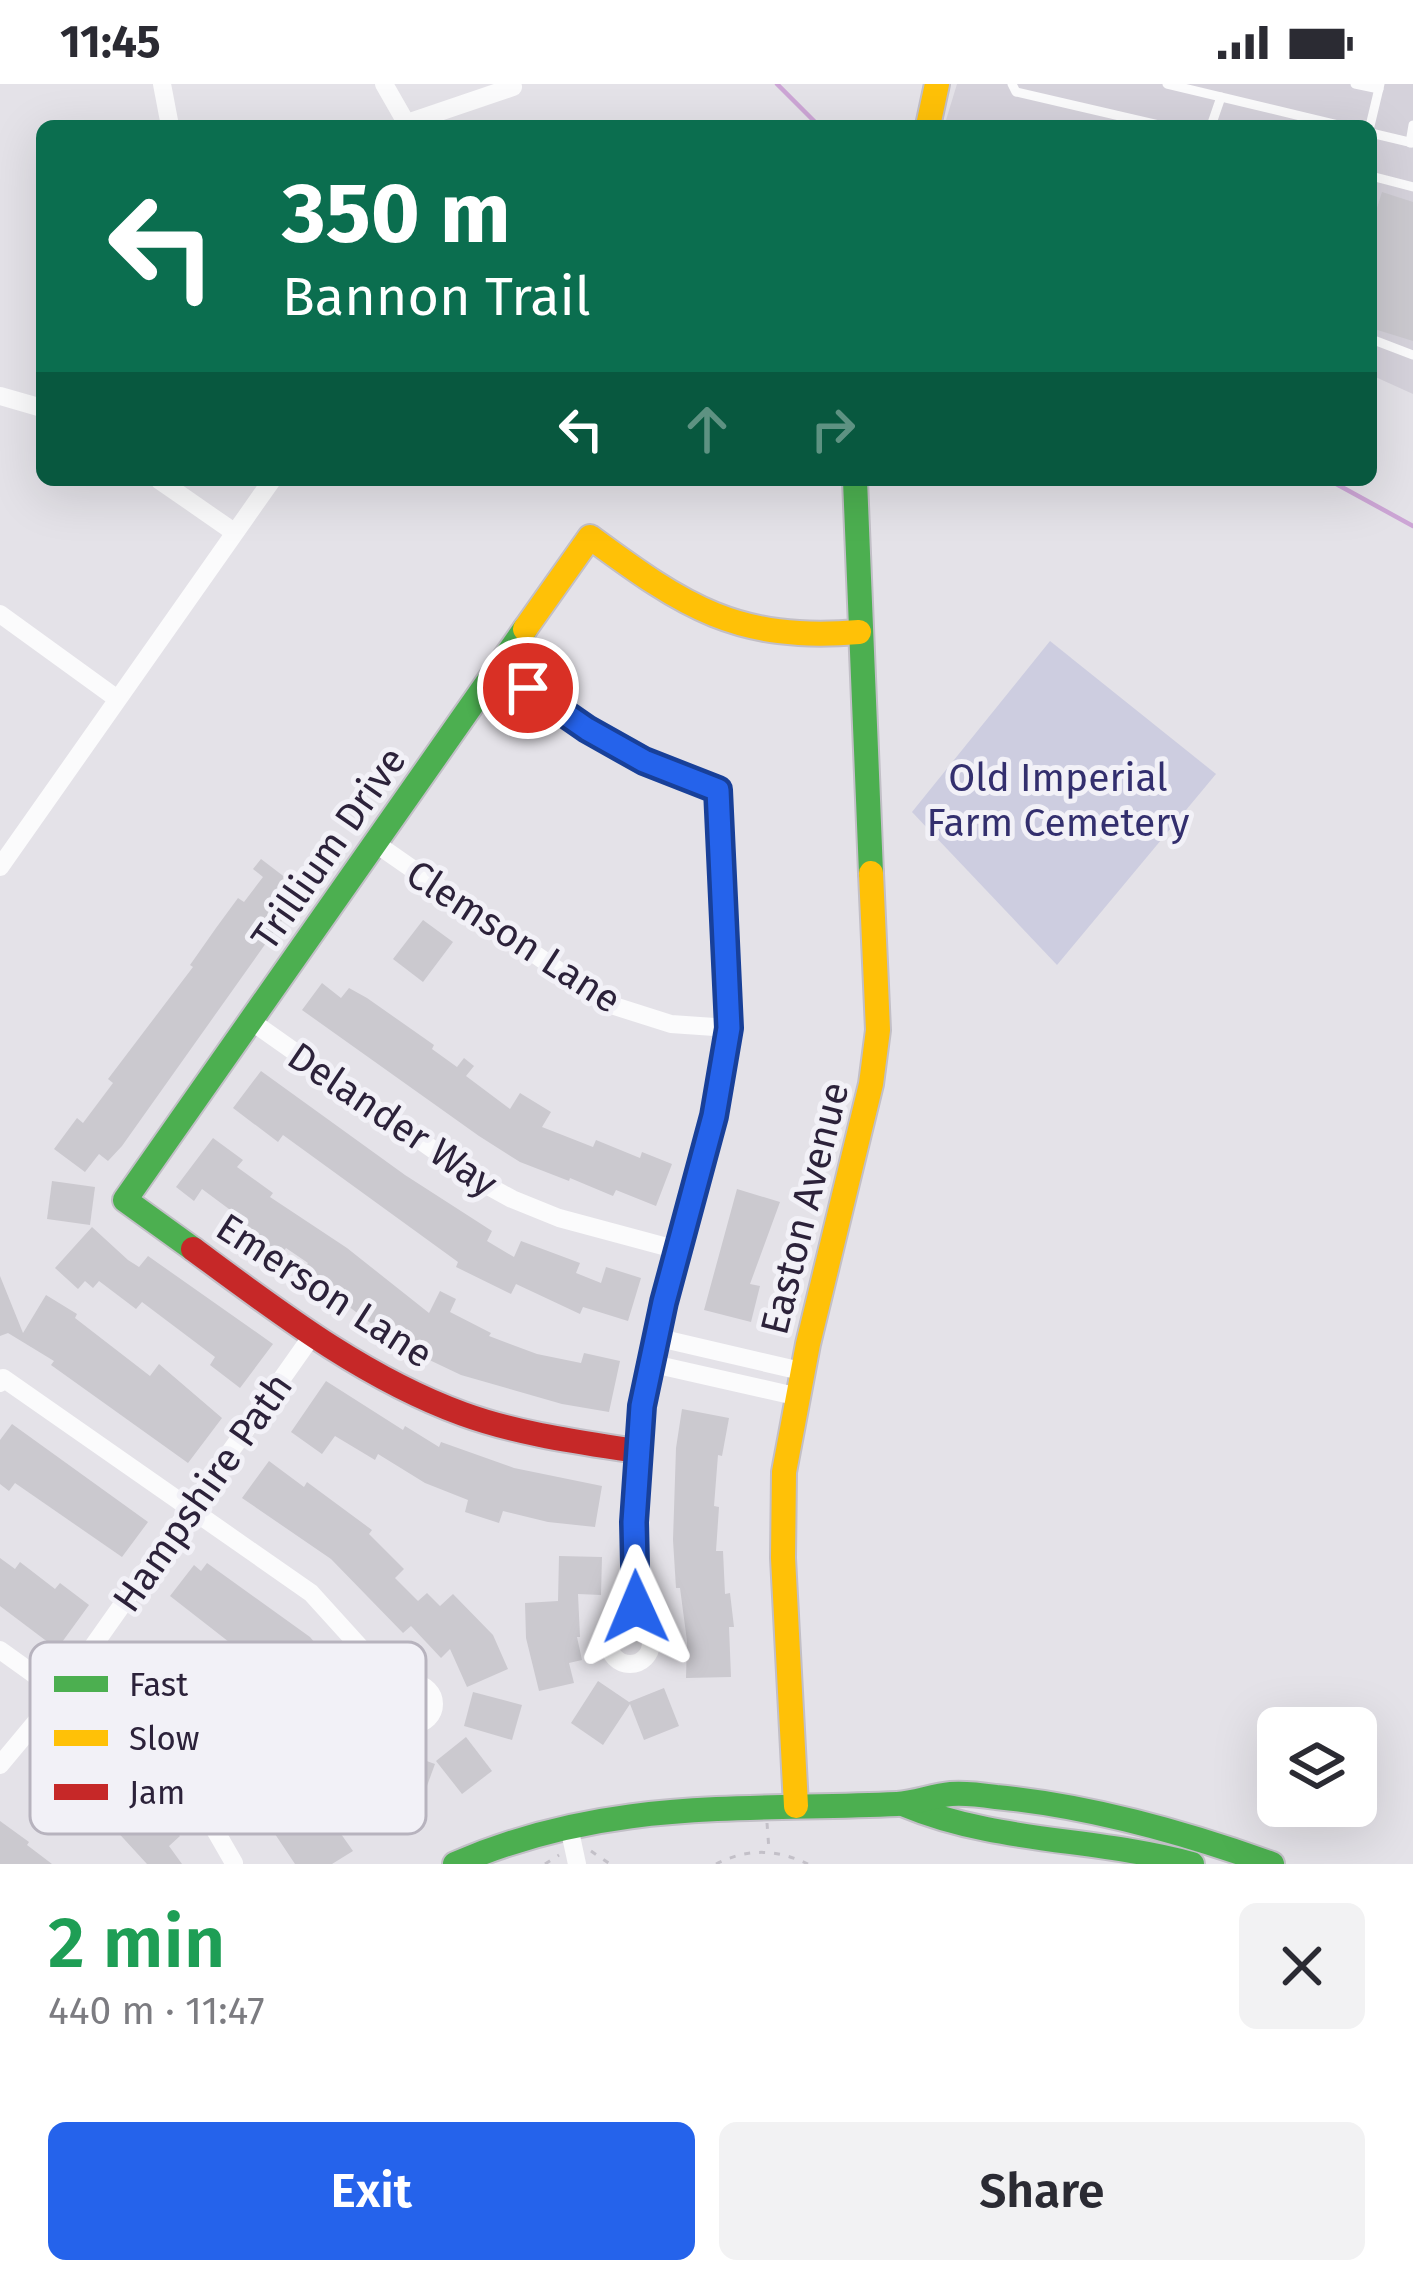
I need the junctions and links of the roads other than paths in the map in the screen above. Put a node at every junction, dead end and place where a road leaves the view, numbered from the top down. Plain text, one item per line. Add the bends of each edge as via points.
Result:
1 (162, 84) edge
2 (384, 84) edge
3 (938, 84) edge
4 (1012, 84) edge
5 (1167, 84) edge
6 (1235, 84) edge
7 (1355, 84) edge
8 (1380, 86) edge
9 (513, 87) dead end
10 (1227, 98) junction
11 (169, 120) edge
12 (405, 120) edge
13 (418, 120) edge
14 (929, 120) edge
15 (1137, 120) edge
16 (1214, 120) edge
17 (1317, 120) edge
18 (1373, 120) edge
19 (1413, 125) edge
20 (1377, 131) edge
21 (1411, 143) edge
22 (1377, 178) edge
23 (1413, 187) edge
24 (1377, 341) edge
25 (1413, 355) edge
26 (0, 397) edge
27 (36, 406) edge
28 (168, 486) edge
29 (268, 486) edge
30 (855, 486) edge
31 (234, 532) junction
32 (0, 614) edge
33 (860, 632) junction
34 (498, 668) junction
35 (116, 698) junction
36 (375, 843) junction
37 (0, 867) edge
38 (250, 1021) junction
39 (729, 1028) junction
40 (125, 1200) joint
41 (678, 1250) junction
42 (314, 1333) junction
43 (656, 1337) junction
44 (649, 1363) junction
45 (2, 1381) edge
46 (798, 1383) junction
47 (636, 1451) junction
48 (190, 1508) junction
49 (634, 1622) dead end
50 (96, 1642) edge
51 (355, 1642) edge
52 (0, 1650) edge
53 (30, 1672) edge
54 (30, 1729) edge
55 (0, 1765) edge
56 (903, 1804) junction
57 (796, 1806) junction
58 (569, 1827) junction
59 (217, 1834) edge
60 (233, 1863) edge
61 (257, 1864) edge
62 (455, 1864) edge
63 (577, 1864) edge
64 (1192, 1864) edge
65 (1272, 1864) edge

1 - 11 street
2 - 12 street
3 - 14 street
4 - 15 lane via 1016,92
5 - 10 lane
6 - 10 lane
7 - 8 lane
8 - 18 lane
9 - 13 street
10 - 16 lane
10 - 17 lane
19 - 21 lane
20 - 21 lane
22 - 23 lane
24 - 25 lane
26 - 27 street
28 - 31 street
29 - 31 street
30 - 33 street, Easton Avenue
31 - 35 street
32 - 35 street
33 - 34 street, Trillium Drive via 743,629 663,591 590,537
33 - 46 street, Easton Avenue via 878,1030 861,1151
34 - 36 street, Trillium Drive
34 - 39 street via 644,761 718,790
35 - 37 street
36 - 38 street, Trillium Drive
36 - 39 street, Clemson Lane via 605,1003 671,1024
38 - 40 street, Trillium Drive
38 - 41 street, Delander Way via 512,1199
39 - 41 street
40 - 42 street, Emerson Lane
41 - 43 street
42 - 47 street, Emerson Lane via 440,1406 497,1426
42 - 48 street, Hampshire Path
43 - 44 street
43 - 46 street
44 - 46 street
44 - 47 street
45 - 48 street
46 - 57 street, Easton Avenue via 780,1517
47 - 49 street
48 - 50 street, Hampshire Path
48 - 51 street via 311,1593
52 - 53 street
54 - 55 street, Hampshire Path
56 - 57 street
56 - 64 street via 956,1824
56 - 65 street via 955,1793 1063,1807
57 - 58 street via 621,1816
58 - 62 street
58 - 63 street
59 - 60 street
60 - 61 street

